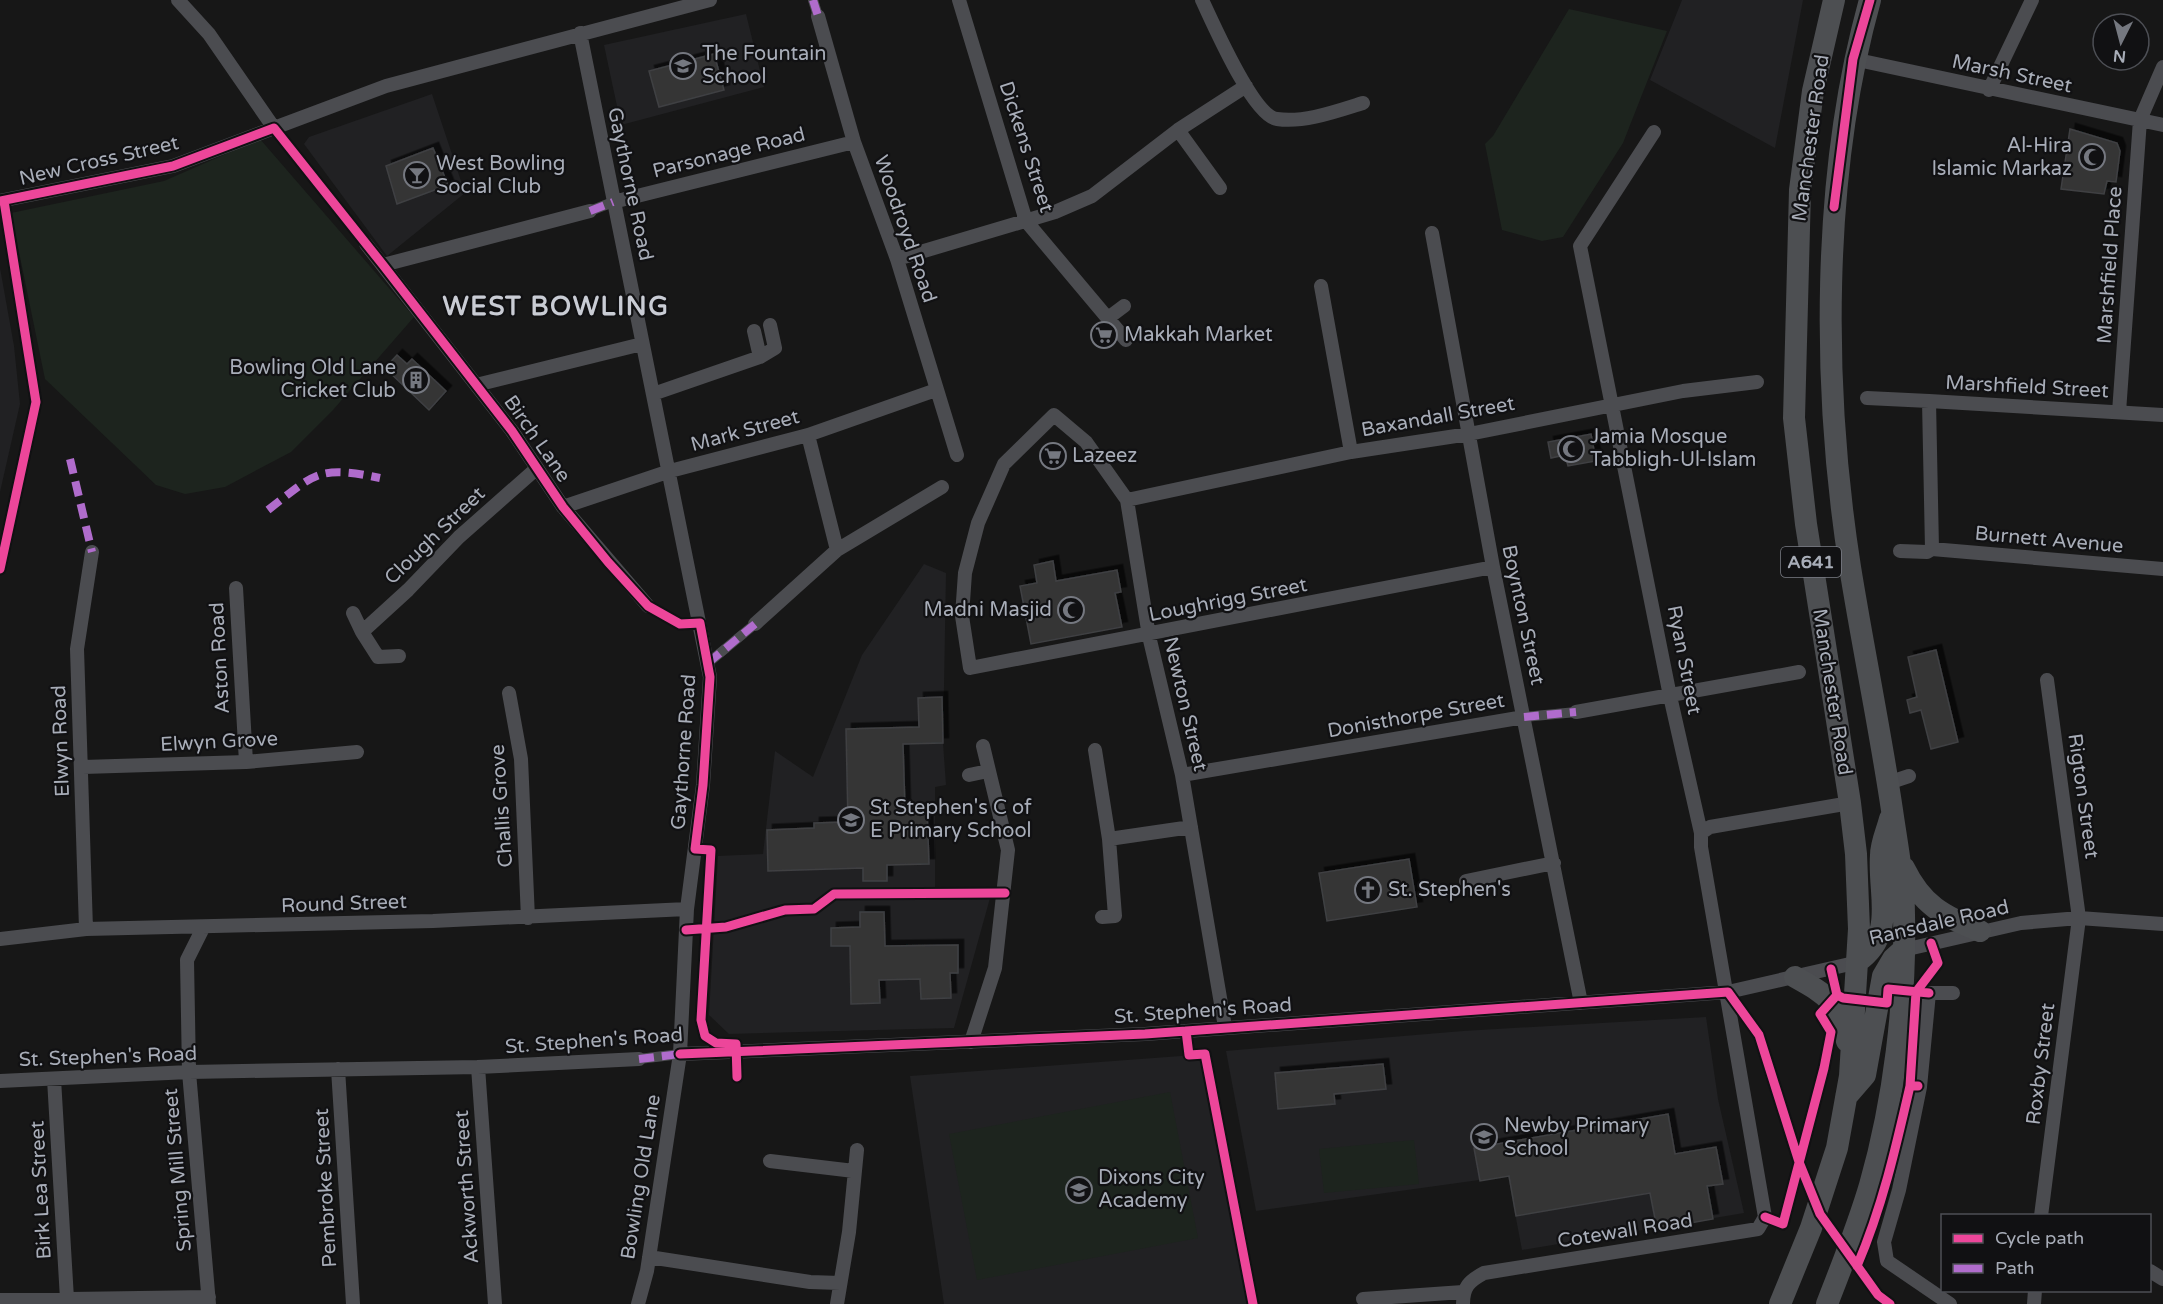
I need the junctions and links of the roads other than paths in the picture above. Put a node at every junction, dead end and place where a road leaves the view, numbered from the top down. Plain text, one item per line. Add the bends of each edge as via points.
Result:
1 (178, 0) edge
2 (710, 0) edge
3 (813, 0) edge
4 (959, 0) edge
5 (1202, 0) edge
6 (1834, 0) edge
7 (1870, 0) edge
8 (2032, 0) edge
9 (818, 16) joint
10 (580, 33) junction
11 (1853, 60) junction
12 (2163, 67) edge
13 (1246, 86) junction
14 (1989, 90) junction
15 (1363, 103) dead end
16 (2140, 120) junction
17 (2163, 125) edge
18 (274, 128) junction
19 (1178, 130) junction
20 (1654, 132) dead end
21 (854, 142) junction
22 (1220, 188) dead end
23 (0, 201) edge
24 (613, 202) junction
25 (590, 211) joint
26 (1026, 221) junction
27 (1432, 233) dead end
28 (366, 244) joint
29 (897, 259) junction
30 (383, 265) junction
31 (1321, 286) dead end
32 (1124, 306) dead end
33 (1108, 318) junction
34 (770, 325) dead end
35 (754, 331) dead end
36 (1126, 340) dead end
37 (642, 344) junction
38 (760, 357) junction
39 (1757, 381) dead end
40 (476, 385) junction
41 (936, 390) junction
42 (654, 394) junction
43 (1867, 398) dead end
44 (1929, 400) junction
45 (1612, 406) junction
46 (2119, 412) junction
47 (2163, 415) edge
48 (1469, 434) junction
49 (808, 435) junction
50 (1351, 452) junction
51 (957, 455) dead end
52 (536, 469) junction
53 (670, 471) junction
54 (942, 488) dead end
55 (1127, 500) junction
56 (563, 507) junction
57 (1932, 549) junction
58 (837, 550) junction
59 (1900, 551) dead end
60 (92, 552) dead end
61 (1492, 567) junction
62 (2163, 568) edge
63 (236, 588) dead end
64 (648, 606) joint
65 (352, 613) dead end
66 (700, 623) junction
67 (754, 624) joint
68 (362, 632) junction
69 (1149, 636) junction
70 (399, 656) dead end
71 (708, 663) junction
72 (970, 668) joint
73 (1799, 672) dead end
74 (2047, 680) dead end
75 (509, 693) dead end
76 (1670, 696) junction
77 (1576, 712) joint
78 (1524, 717) junction
79 (983, 746) dead end
80 (1095, 750) dead end
81 (357, 752) dead end
82 (246, 762) junction
83 (83, 767) junction
84 (988, 771) junction
85 (969, 775) dead end
86 (1182, 775) junction
87 (1850, 803) junction
88 (1892, 812) junction
89 (1191, 827) junction
90 (1701, 833) junction
91 (1109, 839) junction
92 (1899, 858) junction
93 (1554, 863) junction
94 (1466, 881) dead end
95 (687, 909) junction
96 (1102, 917) dead end
97 (528, 918) junction
98 (2079, 918) junction
99 (2163, 924) edge
100 (203, 928) junction
101 (86, 929) junction
102 (1980, 932) junction
103 (1, 939) edge
104 (1903, 950) junction
105 (1857, 962) junction
106 (1795, 977) junction
107 (1728, 992) junction
108 (1953, 993) dead end
109 (1581, 1003) junction
110 (1225, 1027) junction
111 (971, 1042) junction
112 (680, 1054) junction
113 (1851, 1054) junction
114 (639, 1059) joint
115 (478, 1067) junction
116 (338, 1069) junction
117 (189, 1072) junction
118 (54, 1080) junction
119 (0, 1081) edge
120 (1846, 1098) junction
121 (857, 1150) dead end
122 (770, 1161) dead end
123 (854, 1171) junction
124 (2041, 1212) edge
125 (1765, 1217) joint
126 (649, 1257) junction
127 (840, 1283) junction
128 (1463, 1298) edge
129 (67, 1299) junction
130 (1363, 1299) dead end
131 (0, 1300) edge
132 (209, 1300) edge
133 (352, 1304) edge
134 (495, 1304) edge
135 (638, 1304) edge
136 (837, 1304) edge
137 (1780, 1304) edge
138 (1827, 1304) edge
139 (1950, 1304) edge

1 - 18 street via 209,34
2 - 10 street, New Cross Street
3 - 9 street
4 - 26 street, Dickens Street
5 - 13 street
6 - 87 main road, Manchester Road / A641 via 1813,91 1800,190 1794,418 1806,524
7 - 11 main road, Manchester Road / A641
8 - 14 street
9 - 21 street, Woodroyd Road
10 - 18 street, New Cross Street via 386,86
10 - 24 street, Gaythorne Road
11 - 14 street, Marsh Street
11 - 88 main road, Manchester Road / A641 via 1834,207 1831,309 1839,489 1849,559 1898,780
12 - 16 street, Marshfield Place
13 - 15 street via 1258,107 1275,119 1321,116
13 - 19 street
14 - 16 street, Marsh Street
16 - 17 street, Marsh Street
16 - 46 street, Marshfield Place
18 - 23 street, New Cross Street via 173,166
18 - 28 street
19 - 22 street
19 - 26 street via 1092,196
20 - 45 street, Ryan Street via 1580,246
21 - 24 street, Parsonage Road
21 - 29 street, Woodroyd Road
24 - 25 street
24 - 37 street, Gaythorne Road
25 - 30 street
26 - 29 street
26 - 33 street, Dickens Street
27 - 48 street, Boynton Street
28 - 30 street, Birch Lane
29 - 41 street, Woodroyd Road
30 - 40 street, Birch Lane
31 - 50 street
32 - 33 street
33 - 36 street, Dickens Street
34 - 38 street via 775,348
35 - 38 street
37 - 40 street
37 - 42 street, Gaythorne Road
38 - 42 street
39 - 45 street, Baxandall Street
40 - 52 street, Birch Lane
41 - 49 street, Mark Street
41 - 51 street, Woodroyd Road
42 - 53 street, Gaythorne Road
43 - 44 street
44 - 46 street, Marshfield Street
44 - 57 street, Marshfield Street
45 - 48 street, Baxandall Street
45 - 76 street, Ryan Street
46 - 47 street, Marshfield Street
48 - 50 street, Baxandall Street
48 - 61 street, Boynton Street
49 - 53 street, Mark Street
49 - 58 street
50 - 55 street, Baxandall Street
52 - 56 street, Birch Lane
52 - 68 street, Clough Street via 459,537
53 - 56 street, Mark Street
53 - 66 street, Gaythorne Road
54 - 58 street
55 - 69 street, Newton Street
55 - 72 street, Newton Street via 1086,442 1054,415 1004,465 978,523 965,573 962,616
56 - 64 street, Birch Lane
57 - 59 street, Burnett Avenue
57 - 62 street, Burnett Avenue
58 - 67 street
60 - 83 street, Elwyn Road via 77,649
61 - 69 street, Loughrigg Street
61 - 78 street, Boynton Street
63 - 82 street, Aston Road
64 - 66 street, Birch Lane via 680,624
65 - 68 street
66 - 71 street, Gaythorne Road
67 - 71 street
68 - 70 street via 378,657
69 - 72 street, Loughrigg Street
69 - 86 street, Newton Street
71 - 95 street, Gaythorne Road via 704,785
73 - 76 street, Donisthorpe Street
74 - 98 street, Rigton Street
75 - 97 street, Challis Grove via 521,759
76 - 77 street, Donisthorpe Street
76 - 90 street, Ryan Street
77 - 78 street, Donisthorpe Street
78 - 86 street, Donisthorpe Street
78 - 93 street, Boynton Street
79 - 84 street
80 - 91 street
81 - 82 street, Elwyn Grove
82 - 83 street, Elwyn Grove
83 - 101 street, Elwyn Road
84 - 85 street
84 - 111 street via 1008,850 995,968
86 - 89 street, Newton Street
87 - 90 street via 1710,827
87 - 105 main road, Manchester Road / A641 via 1859,904
88 - 92 main road, Manchester Road / A641
88 - 105 main road via 1881,854 1879,939 1870,953
89 - 91 street
89 - 110 street, Newton Street
90 - 107 street, Ryan Street
91 - 96 street via 1115,916
92 - 102 main road via 1929,905
92 - 104 main road, Manchester Road / A641 via 1905,917
93 - 94 street
93 - 109 street, Boynton Street
95 - 97 street, Round Street
95 - 112 street, Gaythorne Road
97 - 100 street, Round Street
98 - 99 street, Ransdale Road
98 - 102 street, Ransdale Road via 2021,923
98 - 124 street, Roxby Street
100 - 101 street, Round Street
100 - 117 street, Spring Mill Street via 187,960
101 - 103 street, Round Street
102 - 104 street, Ransdale Road
104 - 105 street, Ransdale Road
104 - 120 main road via 1893,958 1883,976 1865,1075
104 - 138 main road, Manchester Road / A641 via 1894,1067 1883,1132 1851,1242
105 - 106 street, Ransdale Road
105 - 113 main road, Manchester Road / A641
106 - 107 street, Ransdale Road
106 - 113 main road via 1821,990 1838,1012
107 - 109 street, St. Stephen's Road
107 - 125 street, Ryan Street
108 - 139 street via 1929,993 1920,1087 1884,1242 1887,1262
109 - 110 street, St. Stephen's Road
110 - 111 street, St. Stephen's Road
111 - 112 street, St. Stephen's Road
112 - 114 street, St. Stephen's Road
112 - 126 street, Bowling Old Lane
113 - 120 main road, Manchester Road / A641
114 - 115 street, St. Stephen's Road
115 - 116 street, St. Stephen's Road
115 - 134 street, Ackworth Street
116 - 117 street, St. Stephen's Road
116 - 133 street, Pembroke Street
117 - 118 street, St. Stephen's Road
117 - 132 street, Spring Mill Street
118 - 119 street, St. Stephen's Road
118 - 129 street, Birk Lea Street
120 - 137 main road, Manchester Road / A641 via 1828,1181
121 - 123 street
122 - 123 street
123 - 127 street
125 - 128 street, Cotewall Road via 1758,1229 1484,1273 1470,1281
126 - 127 street via 810,1282
126 - 135 street, Bowling Old Lane
127 - 136 street
128 - 130 street
129 - 131 street
129 - 132 street

